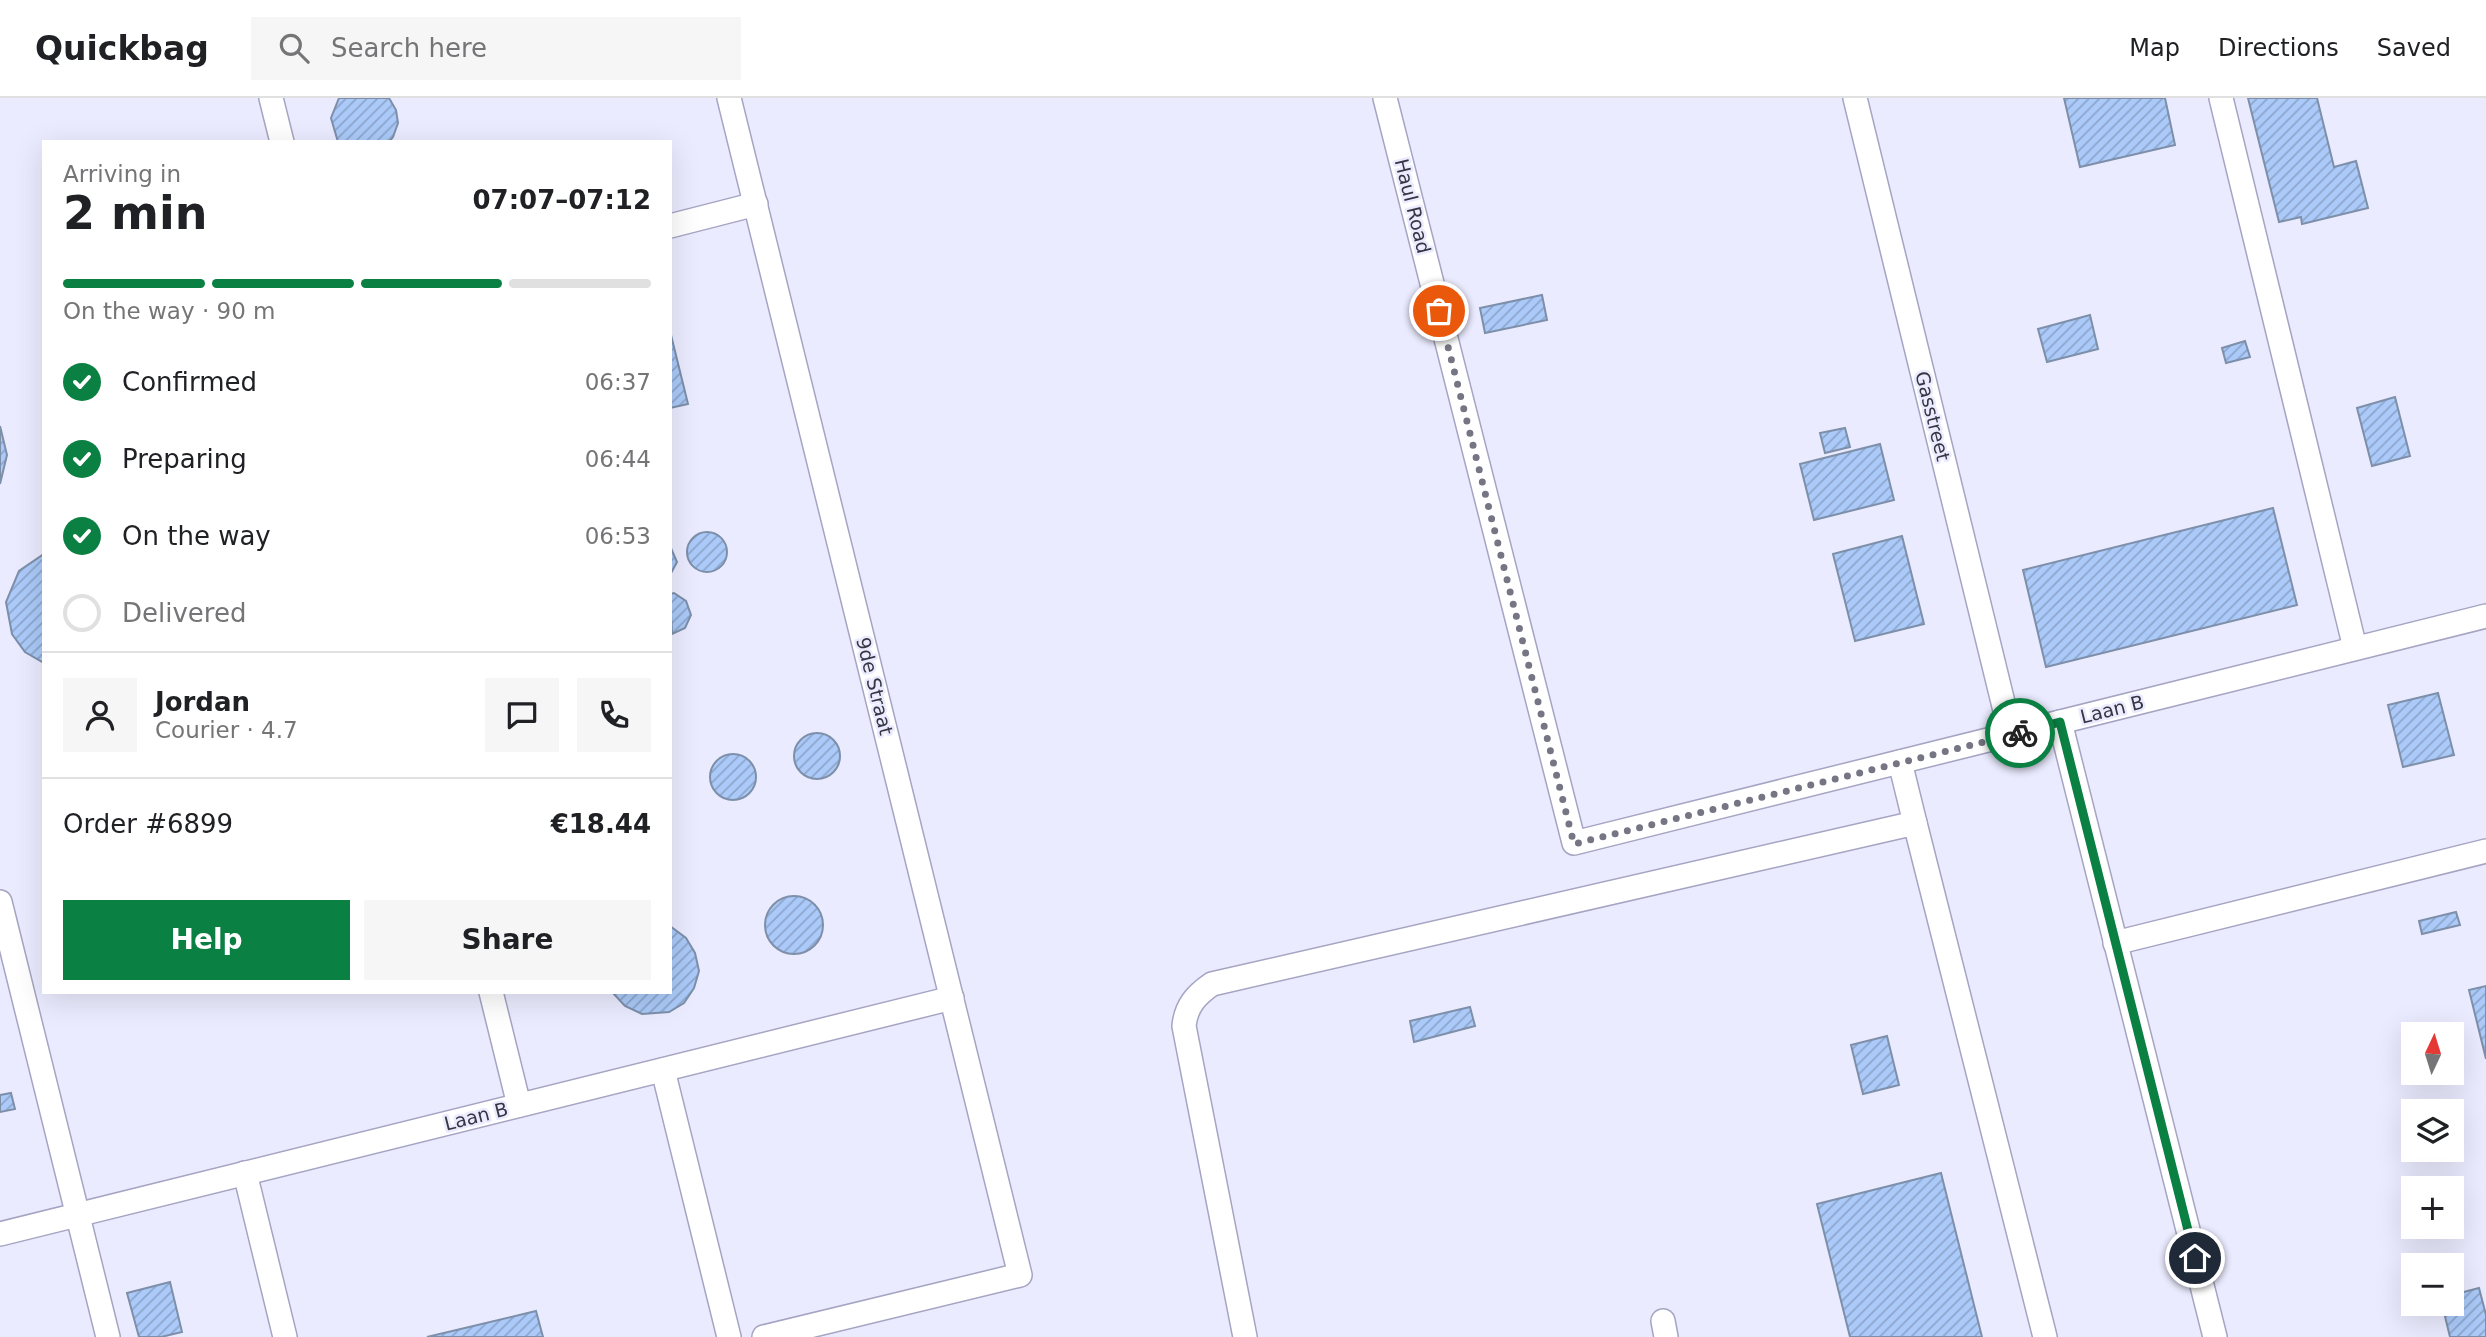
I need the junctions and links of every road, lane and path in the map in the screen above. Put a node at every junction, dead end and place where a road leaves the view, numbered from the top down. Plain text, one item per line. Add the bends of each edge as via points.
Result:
1 (271, 98) edge
2 (729, 98) edge
3 (1385, 98) edge
4 (1855, 98) edge
5 (2221, 98) edge
6 (282, 140) edge
7 (756, 204) junction
8 (672, 225) edge
9 (2486, 615) edge
10 (2355, 648) junction
11 (2060, 722) junction
12 (2011, 735) junction
13 (1900, 762) junction
14 (1915, 823) junction
15 (1574, 844) joint
16 (2486, 851) edge
17 (0, 902) edge
18 (2115, 943) junction
19 (491, 994) edge
20 (952, 998) junction
21 (663, 1070) junction
22 (519, 1105) junction
23 (245, 1173) junction
24 (78, 1214) junction
25 (0, 1234) edge
26 (108, 1337) edge
27 (285, 1337) edge
28 (729, 1337) edge
29 (764, 1337) edge
30 (1245, 1337) edge
31 (2045, 1337) edge
32 (2215, 1337) edge

1 - 6 lane
2 - 7 lane, 9de Straat
3 - 15 lane, Haul Road
4 - 12 lane, Gasstreet
5 - 10 lane
7 - 8 lane
7 - 20 lane, 9de Straat
9 - 10 lane, Laan B
10 - 11 lane, Laan B
11 - 12 lane, Laan B
11 - 18 lane
12 - 13 lane, Laan B
13 - 14 lane
13 - 15 lane, Laan B
14 - 30 lane via 1212,984 1198,993 1185,1014 1184,1026
14 - 31 lane
16 - 18 lane
17 - 24 lane
18 - 32 lane
19 - 22 lane
20 - 21 lane, Laan B
20 - 29 lane, 9de Straat via 1020,1275
21 - 22 lane, Laan B
21 - 28 lane
22 - 23 lane, Laan B
23 - 24 lane, Laan B
23 - 27 lane
24 - 25 lane, Laan B
24 - 26 lane

